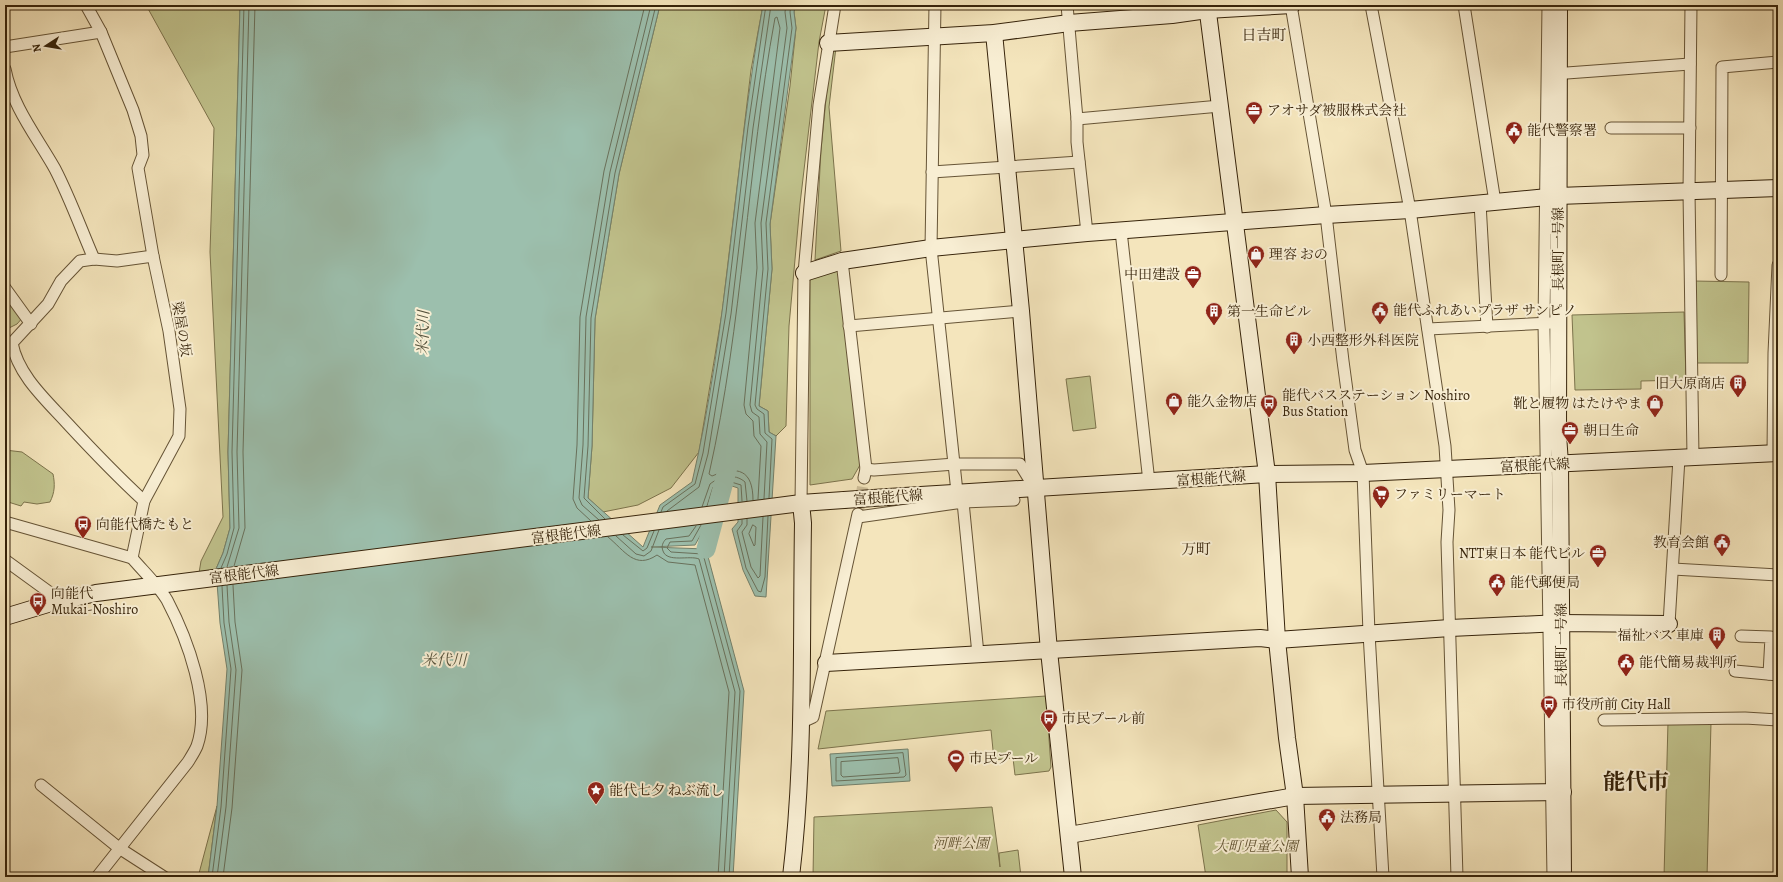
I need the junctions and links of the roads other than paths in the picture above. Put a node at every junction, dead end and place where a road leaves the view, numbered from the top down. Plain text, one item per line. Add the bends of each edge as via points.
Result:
1 (86, 5) edge
2 (835, 5) edge
3 (935, 5) edge
4 (1066, 5) edge
5 (1292, 5) edge
6 (1372, 5) edge
7 (1464, 5) edge
8 (1548, 5) edge
9 (1559, 5) edge
10 (1691, 5) edge
11 (1207, 7) edge
12 (1069, 23) junction
13 (101, 32) junction
14 (994, 33) junction
15 (935, 35) junction
16 (828, 43) junction
17 (5, 47) edge
18 (1778, 62) edge
19 (1690, 64) junction
20 (5, 69) edge
21 (1553, 74) junction
22 (1220, 106) junction
23 (1077, 119) junction
24 (1611, 128) dead end
25 (1690, 128) junction
26 (1079, 162) junction
27 (1008, 167) junction
28 (932, 172) junction
29 (1778, 188) edge
30 (1720, 191) junction
31 (1689, 192) junction
32 (1551, 197) junction
33 (1487, 203) junction
34 (1410, 210) junction
35 (1326, 215) junction
36 (1234, 221) junction
37 (1121, 231) junction
38 (1087, 233) junction
39 (1015, 240) junction
40 (930, 248) junction
41 (153, 256) junction
42 (94, 259) junction
43 (842, 261) junction
44 (1778, 265) edge
45 (804, 273) junction
46 (1721, 275) dead end
47 (5, 288) edge
48 (1021, 311) junction
49 (938, 319) junction
50 (1551, 323) junction
51 (31, 324) junction
52 (849, 326) junction
53 (1487, 327) junction
54 (1428, 329) junction
55 (17, 338) junction
56 (5, 342) edge
57 (1776, 353) edge
58 (1776, 453) edge
59 (1686, 457) junction
60 (955, 464) junction
61 (1553, 464) junction
62 (1447, 470) junction
63 (1363, 473) junction
64 (1267, 474) junction
65 (1149, 482) junction
66 (1036, 489) junction
67 (960, 497) junction
68 (1014, 500) dead end
69 (144, 501) junction
70 (794, 505) junction
71 (5, 522) edge
72 (132, 558) junction
73 (5, 560) edge
74 (1673, 569) junction
75 (1778, 575) edge
76 (156, 585) junction
77 (56, 602) junction
78 (5, 617) edge
79 (1554, 623) junction
80 (1669, 624) joint
81 (1450, 628) junction
82 (1369, 633) junction
83 (1741, 636) dead end
84 (1277, 640) junction
85 (1049, 651) junction
86 (978, 654) junction
87 (826, 663) junction
88 (1735, 671) dead end
89 (1773, 675) edge
90 (1604, 720) dead end
91 (1778, 720) edge
92 (800, 723) junction
93 (41, 785) dead end
94 (1455, 793) junction
95 (1558, 793) junction
96 (1379, 795) junction
97 (1295, 796) junction
98 (1069, 835) junction
99 (120, 848) junction
100 (97, 877) edge
101 (164, 877) edge
102 (791, 877) edge
103 (1073, 877) edge
104 (1300, 877) edge
105 (1382, 877) edge
106 (1457, 877) edge
107 (1553, 877) edge
108 (1563, 877) edge

1 - 13 street, 梁屋の坂
2 - 16 street
3 - 15 street
4 - 12 street
5 - 11 street
5 - 35 street
6 - 34 street
7 - 33 street
8 - 21 street
9 - 21 street, 長根町一号線
10 - 19 street
11 - 12 street via 1172,15
11 - 22 street
12 - 14 street
12 - 23 street
13 - 17 street
13 - 41 street, 梁屋の坂 via 141,136 142,155 138,168
14 - 15 street
14 - 27 street
15 - 16 street
15 - 28 street
16 - 45 street via 819,105
18 - 30 street via 1722,67
19 - 21 street
19 - 25 street
20 - 42 street via 14,99 55,170
21 - 32 street, 長根町一号線
22 - 23 street
22 - 36 street
23 - 26 street
24 - 25 street
25 - 31 street
26 - 27 street
26 - 38 street
27 - 28 street
27 - 39 street
28 - 40 street
29 - 30 street
30 - 31 street
30 - 46 street
31 - 32 street
31 - 59 street
32 - 33 street
32 - 50 street, 長根町一号線
33 - 34 street
33 - 53 street
34 - 35 street
34 - 54 street
35 - 36 street
35 - 63 street via 1354,442
36 - 37 street
36 - 64 street
37 - 38 street
37 - 65 street
38 - 39 street
39 - 40 street
39 - 48 street
40 - 43 street
40 - 49 street
41 - 42 street via 117,261
41 - 69 street, 梁屋の坂 via 168,331 180,423 179,436
42 - 51 street via 80,261 61,281 55,294
43 - 45 street
43 - 52 street
44 - 57 street
45 - 70 street
47 - 51 street
48 - 49 street
48 - 66 street
49 - 52 street
49 - 60 street
50 - 53 street
50 - 61 street, 長根町一号線 via 1558,434
51 - 55 street
52 - 60 street via 865,473 874,470
53 - 54 street
54 - 62 street
55 - 56 street
55 - 69 street via 12,343 15,355 33,386 102,461
57 - 58 street
58 - 59 street, 富根能代線
59 - 61 street, 富根能代線
59 - 74 street
60 - 66 street via 1020,464
60 - 67 street
61 - 62 street, 富根能代線
61 - 79 street, 長根町一号線
62 - 63 street, 富根能代線
62 - 81 street
63 - 64 street, 富根能代線
63 - 82 street
64 - 65 street, 富根能代線
64 - 84 street
65 - 66 street, 富根能代線
66 - 67 street, 富根能代線
66 - 85 street
67 - 68 street
67 - 70 street, 富根能代線, bridge via 888,497
67 - 86 street
67 - 87 street via 858,515
69 - 72 street, 梁屋の坂
70 - 76 street, 富根能代線
70 - 92 street via 803,523
71 - 72 street
72 - 76 street
73 - 77 street via 49,592
74 - 75 street
74 - 80 street
76 - 77 street, 富根能代線 via 96,593
76 - 99 street via 166,599 194,665 200,691 201,730 197,747 188,762
77 - 78 street, 富根能代線
79 - 80 street
79 - 81 street
79 - 95 street, 長根町一号線
81 - 82 street
81 - 94 street
82 - 84 street
82 - 96 street
83 - 89 street via 1771,637
84 - 85 street via 1260,638
84 - 97 street
85 - 86 street
85 - 98 street
86 - 87 street
87 - 92 street via 813,717
88 - 89 street
90 - 91 street
92 - 102 street via 796,840
93 - 99 street
94 - 95 street
94 - 96 street
94 - 106 street
95 - 107 street
95 - 108 street, 長根町一号線
96 - 97 street
96 - 105 street
97 - 98 street
97 - 104 street
98 - 103 street
99 - 100 street
99 - 101 street

